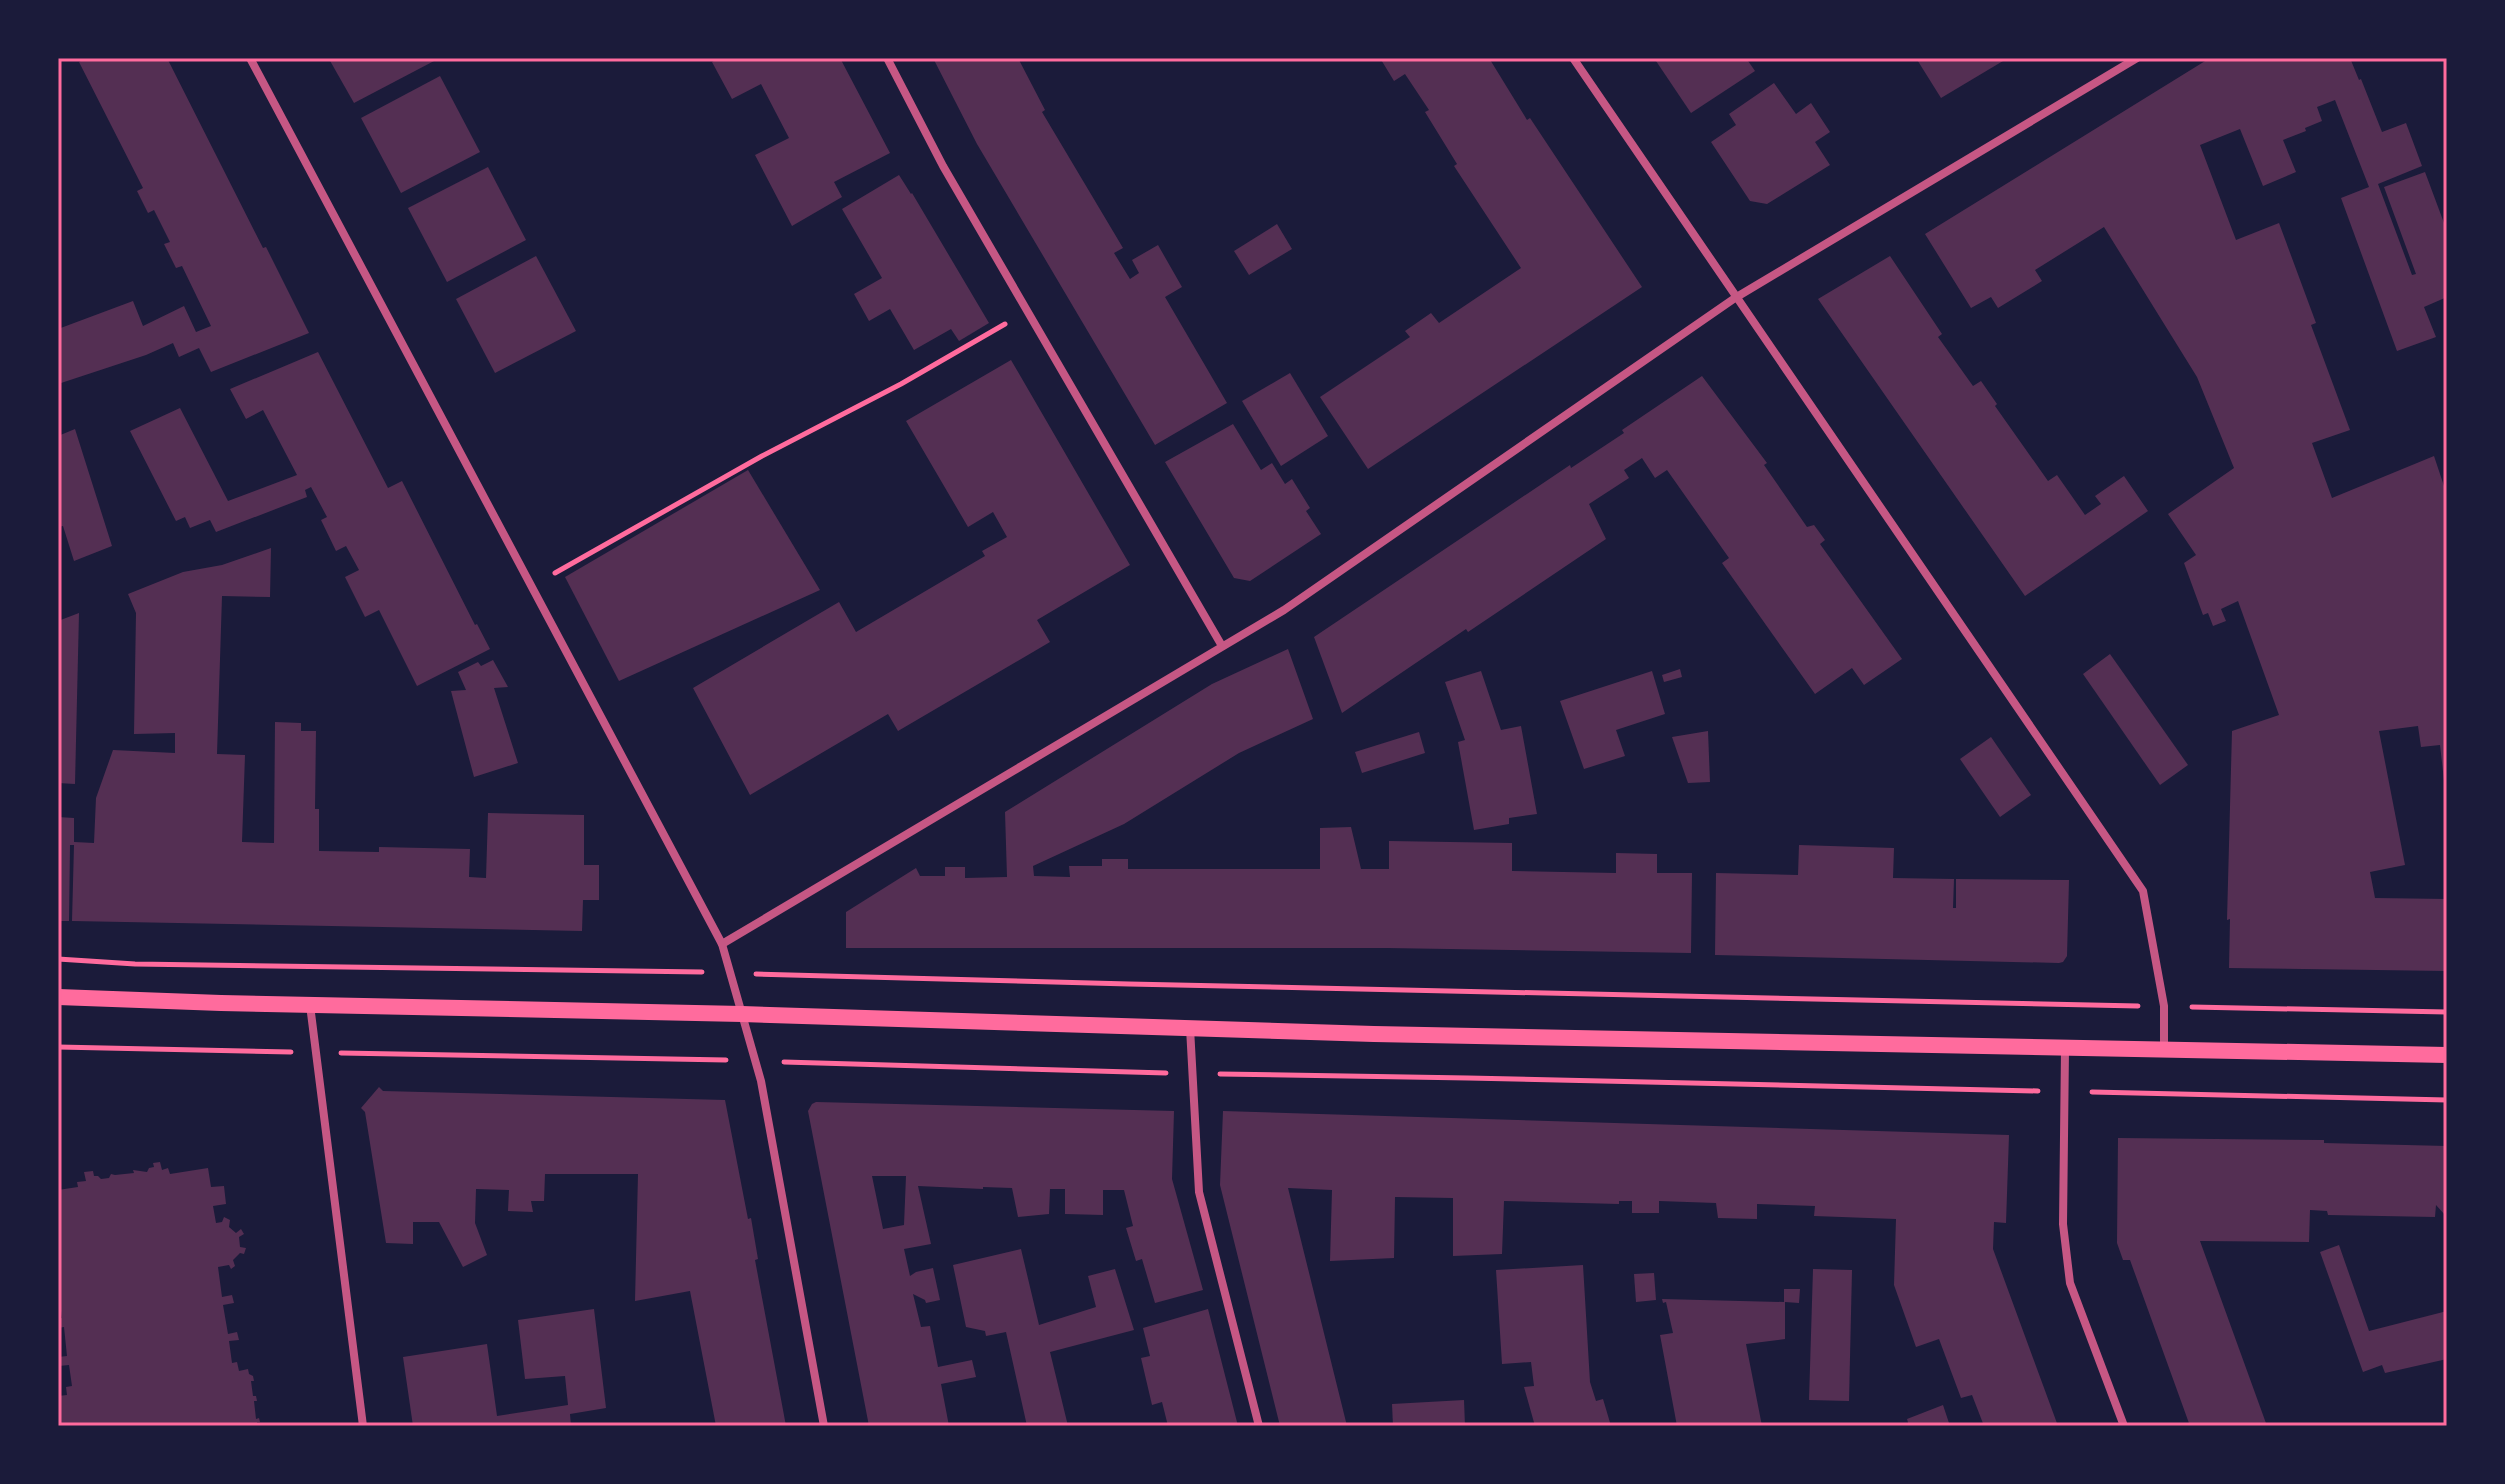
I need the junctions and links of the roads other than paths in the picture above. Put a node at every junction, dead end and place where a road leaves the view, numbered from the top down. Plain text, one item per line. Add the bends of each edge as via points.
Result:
1 (250, 58) edge
2 (887, 58) edge
3 (1573, 58) edge
4 (2137, 58) edge
5 (1735, 298) junction
6 (1222, 646) junction
7 (722, 944) junction
8 (58, 997) edge
9 (310, 1005) junction
10 (742, 1014) junction
11 (1190, 1028) junction
12 (2065, 1049) junction
13 (2164, 1050) junction
14 (2447, 1055) edge
15 (363, 1426) edge
16 (824, 1426) edge
17 (1259, 1426) edge
18 (2124, 1426) edge

1 - 7 street
2 - 6 street via 943,166
3 - 5 street
4 - 5 street
5 - 6 street via 1284,610
5 - 13 street via 2143,891 2164,1006
6 - 7 street
7 - 10 street
8 - 9 main road
9 - 10 main road
9 - 15 street
10 - 11 main road
10 - 16 street via 764,1097
11 - 12 main road
11 - 17 street via 1199,1192
12 - 13 main road
12 - 18 street via 2063,1224 2070,1283
13 - 14 main road

